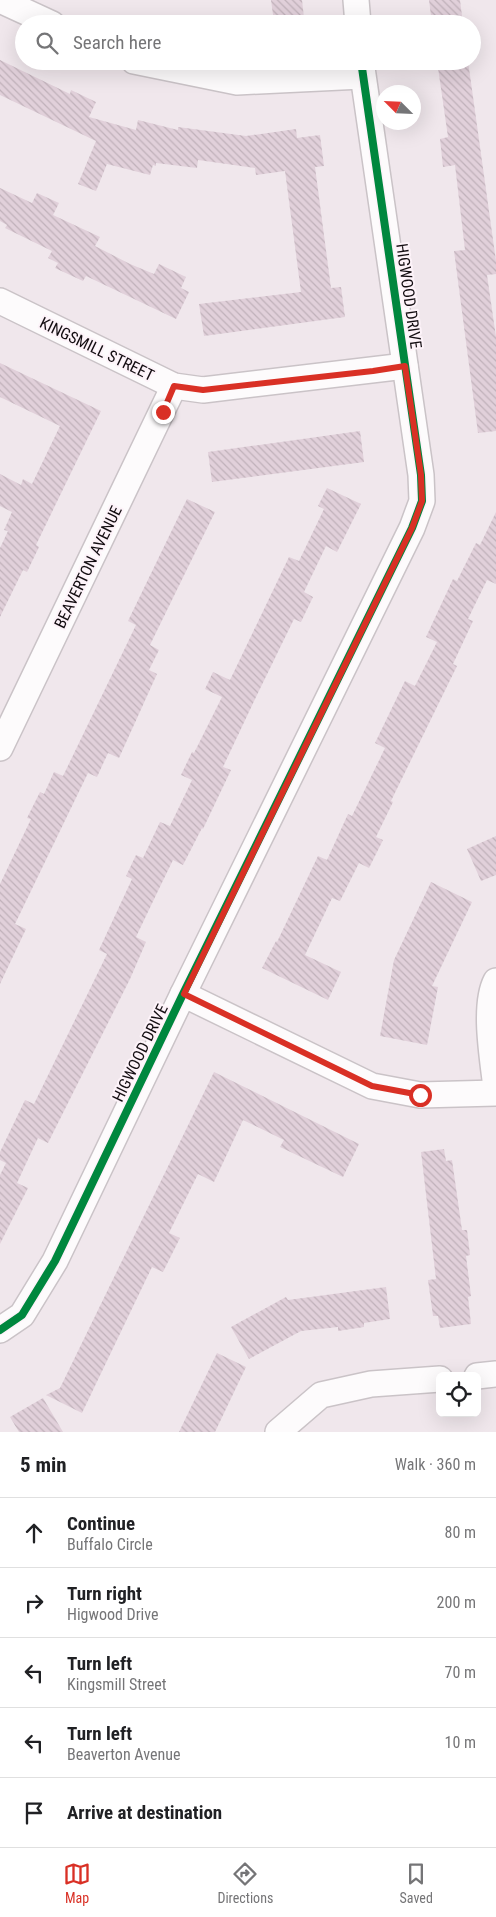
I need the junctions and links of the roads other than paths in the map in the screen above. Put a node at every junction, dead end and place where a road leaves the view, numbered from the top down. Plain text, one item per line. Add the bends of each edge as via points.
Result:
1 (0, 0) edge
2 (356, 0) edge
3 (32, 15) edge
4 (357, 15) edge
5 (178, 70) edge
6 (352, 70) edge
7 (362, 70) edge
8 (0, 301) edge
9 (405, 366) junction
10 (174, 386) junction
11 (0, 748) edge
12 (496, 981) edge
13 (184, 994) junction
14 (496, 1088) edge
15 (496, 1093) edge
16 (0, 1330) edge
17 (496, 1374) edge
18 (481, 1376) edge
19 (436, 1379) edge
20 (278, 1432) edge

1 - 3 street
2 - 4 street
5 - 6 street via 237,82
7 - 9 street, HIGWOOD DRIVE
8 - 10 street, KINGSMILL STREET
9 - 10 street, KINGSMILL STREET via 203,390
9 - 13 street, HIGWOOD DRIVE via 422,501 412,528
10 - 11 street, BEAVERTON AVENUE
12 - 14 street via 489,1019
13 - 15 street via 372,1086 420,1095
13 - 16 street, HIGWOOD DRIVE via 55,1261 22,1314
17 - 18 street
19 - 20 street via 371,1384 321,1395

